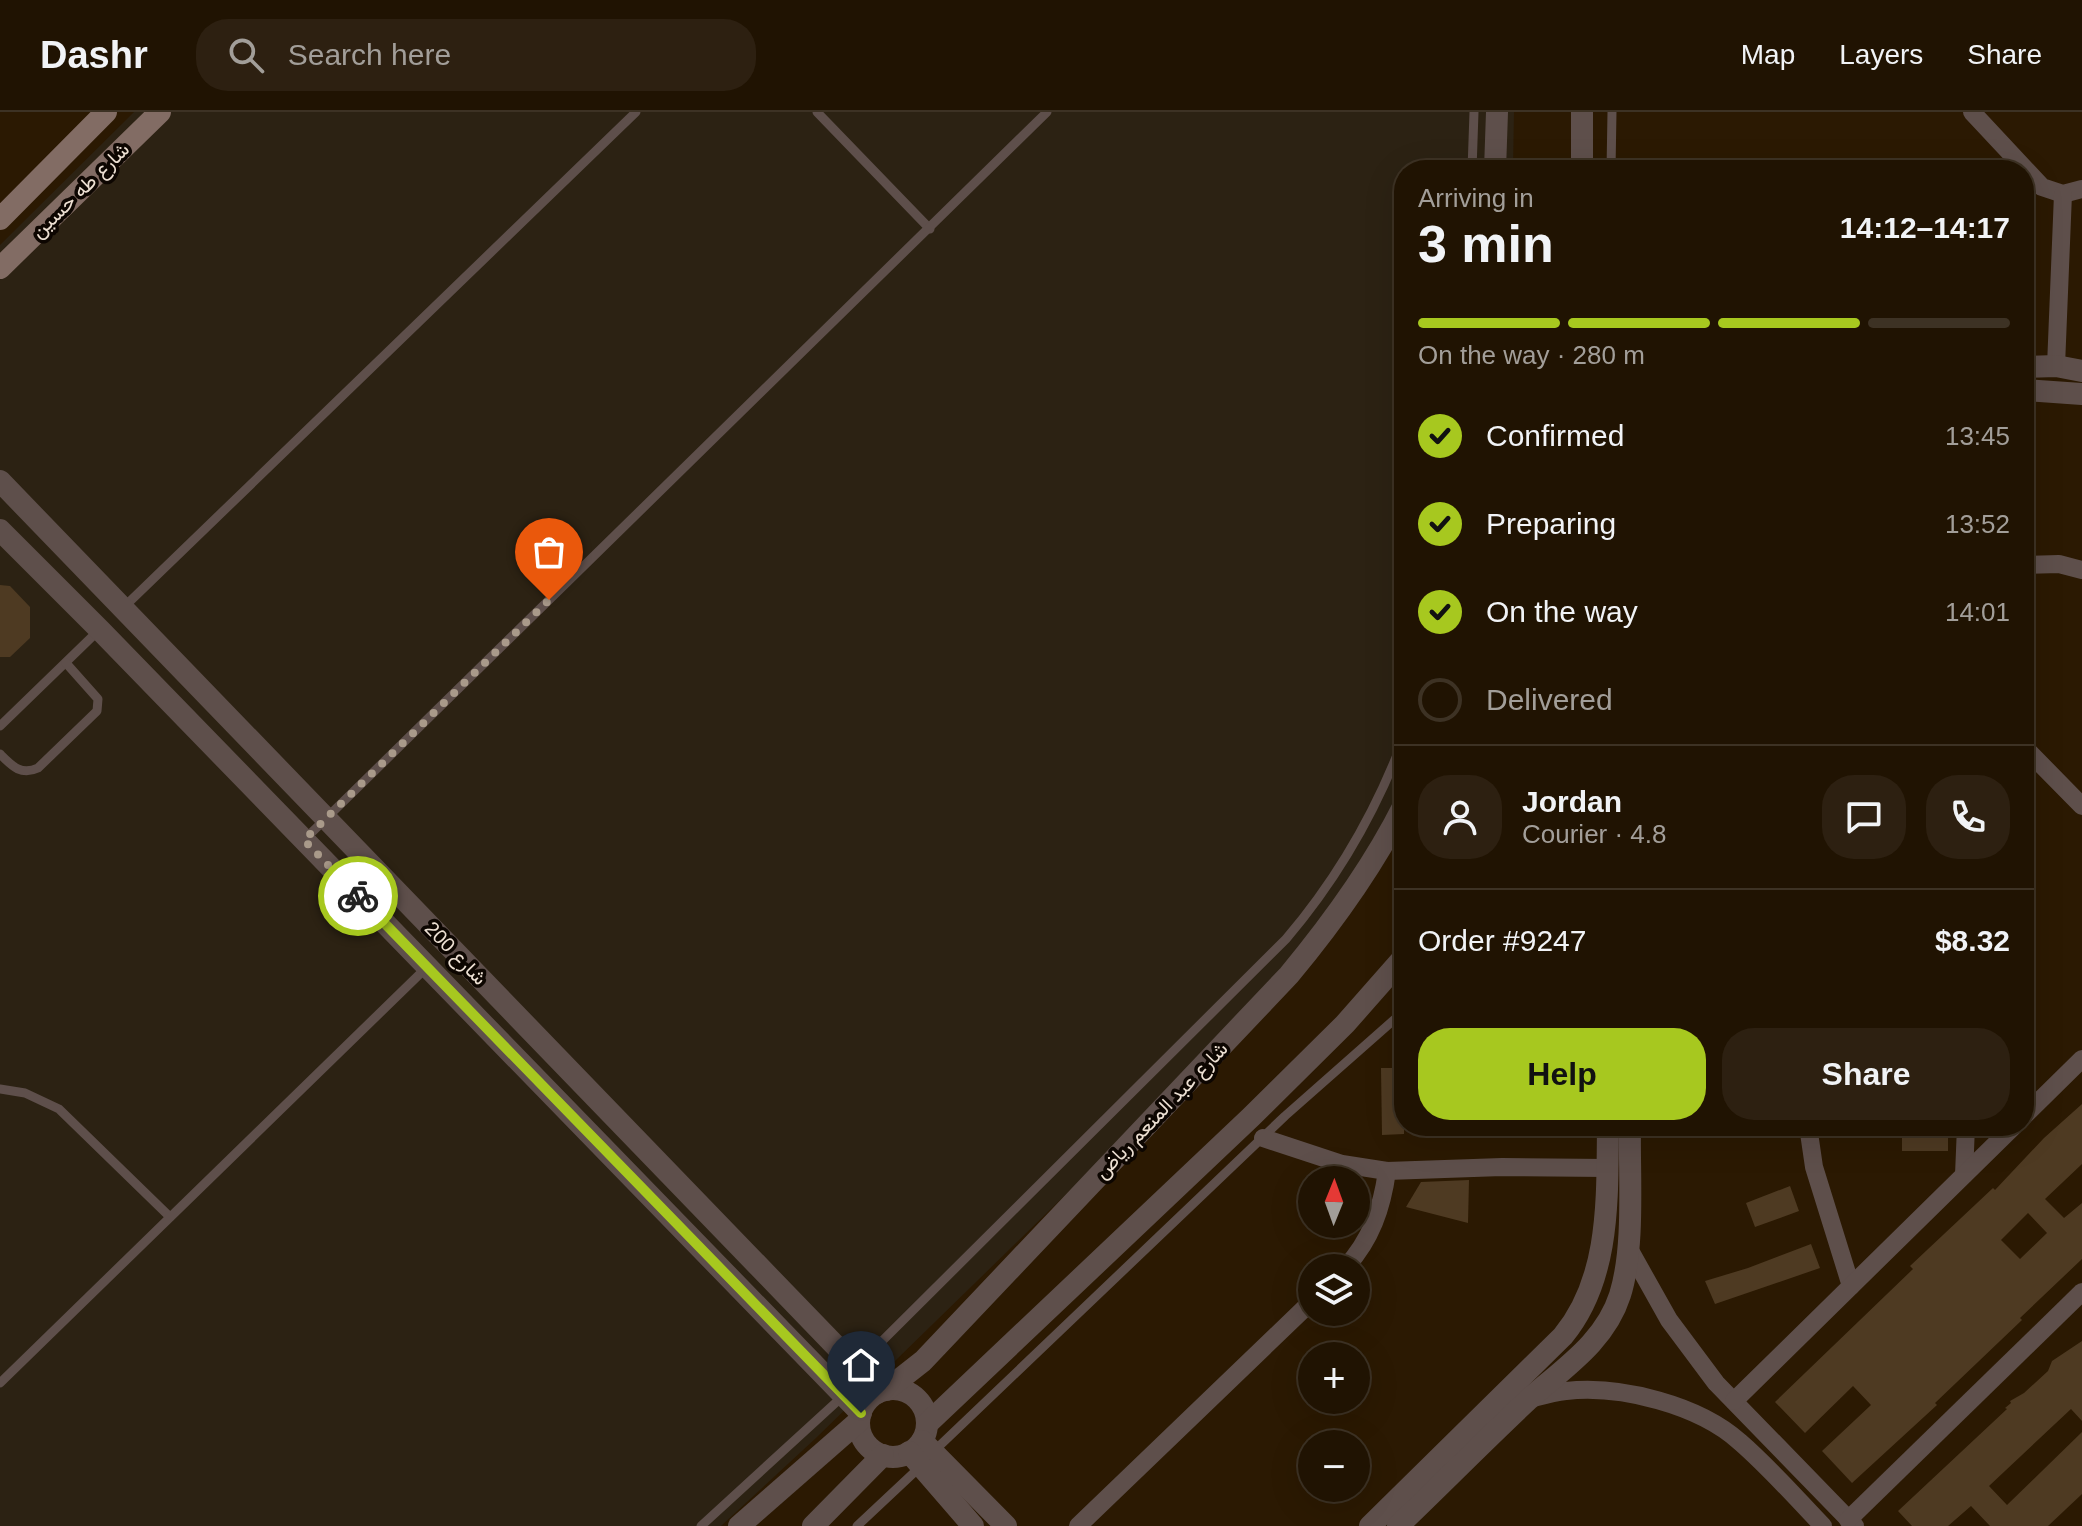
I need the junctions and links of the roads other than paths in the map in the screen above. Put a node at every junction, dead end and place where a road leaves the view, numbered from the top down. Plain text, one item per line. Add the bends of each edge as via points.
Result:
1 (106, 112) edge
2 (160, 112) edge
3 (636, 112) edge
4 (817, 112) edge
5 (1047, 112) edge
6 (1474, 112) edge
7 (1497, 112) edge
8 (1582, 112) edge
9 (1612, 112) edge
10 (1972, 112) edge
11 (1472, 160) edge
12 (1495, 160) edge
13 (1582, 160) edge
14 (1611, 160) edge
15 (2016, 160) edge
16 (2034, 179) edge
17 (2082, 189) edge
18 (2063, 194) junction
19 (0, 219) edge
20 (930, 229) junction
21 (0, 268) edge
22 (2056, 366) junction
23 (2034, 367) edge
24 (2082, 371) edge
25 (2034, 391) edge
26 (2082, 394) edge
27 (0, 481) edge
28 (0, 530) edge
29 (2034, 565) edge
30 (2082, 570) edge
31 (123, 608) junction
32 (100, 630) junction
33 (66, 663) junction
34 (0, 726) edge
35 (0, 754) edge
36 (1394, 759) edge
37 (2034, 762) edge
38 (2082, 806) edge
39 (326, 818) junction
40 (1394, 822) edge
41 (304, 840) junction
42 (427, 967) junction
43 (1394, 968) edge
44 (1394, 1020) edge
45 (2082, 1059) edge
46 (0, 1089) edge
47 (2034, 1106) edge
48 (1608, 1136) edge
49 (1630, 1136) edge
50 (1809, 1136) edge
51 (1966, 1136) edge
52 (2004, 1136) edge
53 (1263, 1138) junction
54 (1607, 1168) junction
55 (1387, 1171) junction
56 (1964, 1175) junction
57 (170, 1217) junction
58 (1628, 1247) junction
59 (1355, 1254) edge
60 (1851, 1286) junction
61 (2082, 1292) edge
62 (1298, 1314) edge
63 (856, 1367) junction
64 (0, 1383) edge
65 (882, 1391) junction
66 (1522, 1392) junction
67 (843, 1396) junction
68 (1734, 1401) junction
69 (860, 1417) junction
70 (922, 1447) junction
71 (883, 1455) junction
72 (1852, 1523) edge
73 (701, 1526) edge
74 (739, 1526) edge
75 (813, 1526) edge
76 (857, 1526) edge
77 (973, 1526) edge
78 (1006, 1526) edge
79 (1078, 1526) edge
80 (1370, 1526) edge
81 (1398, 1526) edge
82 (1823, 1526) edge

1 - 19 main road, شارع طه حسين
2 - 21 main road, شارع طه حسين
3 - 31 lane
4 - 20 lane
5 - 20 lane
6 - 11 lane
7 - 12 street
8 - 13 street
9 - 14 lane
10 - 15 street
16 - 18 street
17 - 18 street
18 - 22 street
20 - 39 lane
22 - 23 street
22 - 24 street
25 - 26 street
27 - 31 street, شارع 200
28 - 32 street, شارع 200
29 - 30 street
31 - 39 street, شارع 200
32 - 33 lane
32 - 41 street, شارع 200
33 - 34 lane
33 - 35 lane via 98,699 97,711 32,771 17,770
36 - 63 lane via 1359,838 1286,939
37 - 38 street
39 - 41 lane
39 - 63 street, شارع 200
40 - 65 street, شارع عبد المنعم رياض via 1360,882 1289,975 923,1361
41 - 42 street, شارع 200
42 - 57 lane
42 - 67 street, شارع 200
43 - 70 street via 1345,1024
44 - 53 lane
45 - 47 street
46 - 57 lane via 25,1093 59,1109
48 - 54 street
49 - 58 street
50 - 60 street
51 - 56 street
52 - 56 street
53 - 55 street via 1342,1164
53 - 70 lane
54 - 55 street
54 - 66 street via 1600,1255 1589,1297
55 - 59 street via 1377,1217
56 - 60 street
57 - 64 lane
58 - 66 street via 1619,1299 1603,1329 1581,1354
58 - 68 street via 1669,1320
60 - 68 street
61 - 72 street
62 - 79 street
63 - 65 street, شارع 200
65 - 69 street via 870,1398
65 - 70 street via 903,1390 923,1407
66 - 80 street
66 - 81 street
66 - 82 street via 1608,1391 1653,1399 1698,1416 1739,1441
67 - 69 street, شارع 200
67 - 73 lane
68 - 72 street
69 - 71 street via 863,1438
69 - 74 street
70 - 71 street
70 - 76 lane
70 - 77 street
70 - 78 street
71 - 75 street

